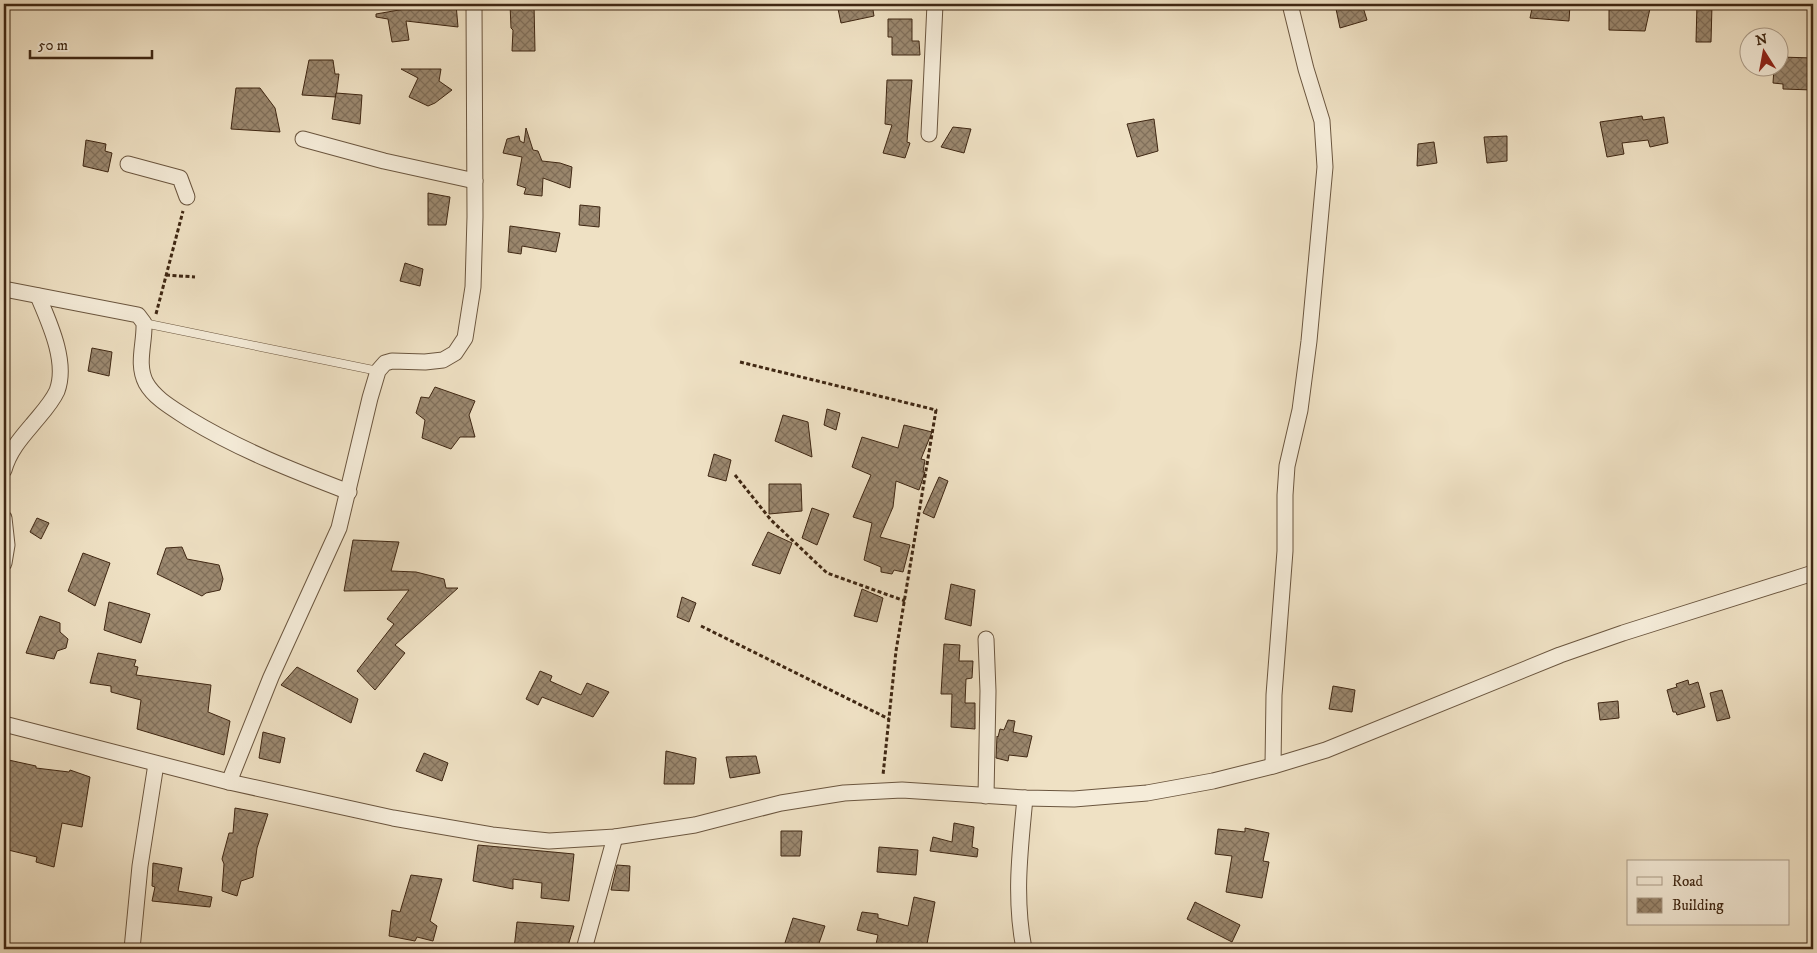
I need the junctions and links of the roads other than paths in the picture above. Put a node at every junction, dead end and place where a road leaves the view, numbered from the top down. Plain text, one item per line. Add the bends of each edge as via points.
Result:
1 (474, 4) edge
2 (935, 4) edge
3 (1290, 4) edge
4 (929, 134) dead end
5 (303, 140) dead end
6 (128, 164) dead end
7 (475, 182) junction
8 (187, 197) road end
9 (4, 289) edge
10 (38, 296) junction
11 (148, 323) junction
12 (378, 371) junction
13 (4, 470) edge
14 (349, 492) junction
15 (4, 518) edge
16 (4, 563) edge
17 (1813, 573) edge
18 (986, 639) dead end
19 (4, 724) edge
20 (156, 764) junction
21 (1273, 766) junction
22 (229, 782) junction
23 (986, 796) junction
24 (1025, 798) junction
25 (615, 837) junction
26 (132, 949) edge
27 (584, 949) edge
28 (1024, 949) edge

1 - 7 street
2 - 4 street
3 - 21 street via 1322,121 1325,167 1309,341 1300,410 1287,466
5 - 7 street
6 - 8 street via 180,178
7 - 12 street via 473,287 465,338 455,353 443,360 392,361
9 - 10 street
10 - 11 street via 138,315
10 - 13 street via 58,354 57,390 7,457
11 - 12 lane
11 - 14 street via 141,368 153,392 171,408 218,436 272,462
12 - 14 street
14 - 22 street via 339,528 271,677
15 - 16 street via 7,545
17 - 21 street via 1560,655 1326,750
18 - 23 street
19 - 20 street
20 - 22 street
20 - 26 street via 140,866
21 - 24 street via 1213,781 1147,792 1074,799
22 - 25 street via 393,818 492,835 549,841
23 - 24 street
23 - 25 street via 902,790 844,793 781,803 695,825
24 - 28 street via 1018,860 1019,923
25 - 27 street

